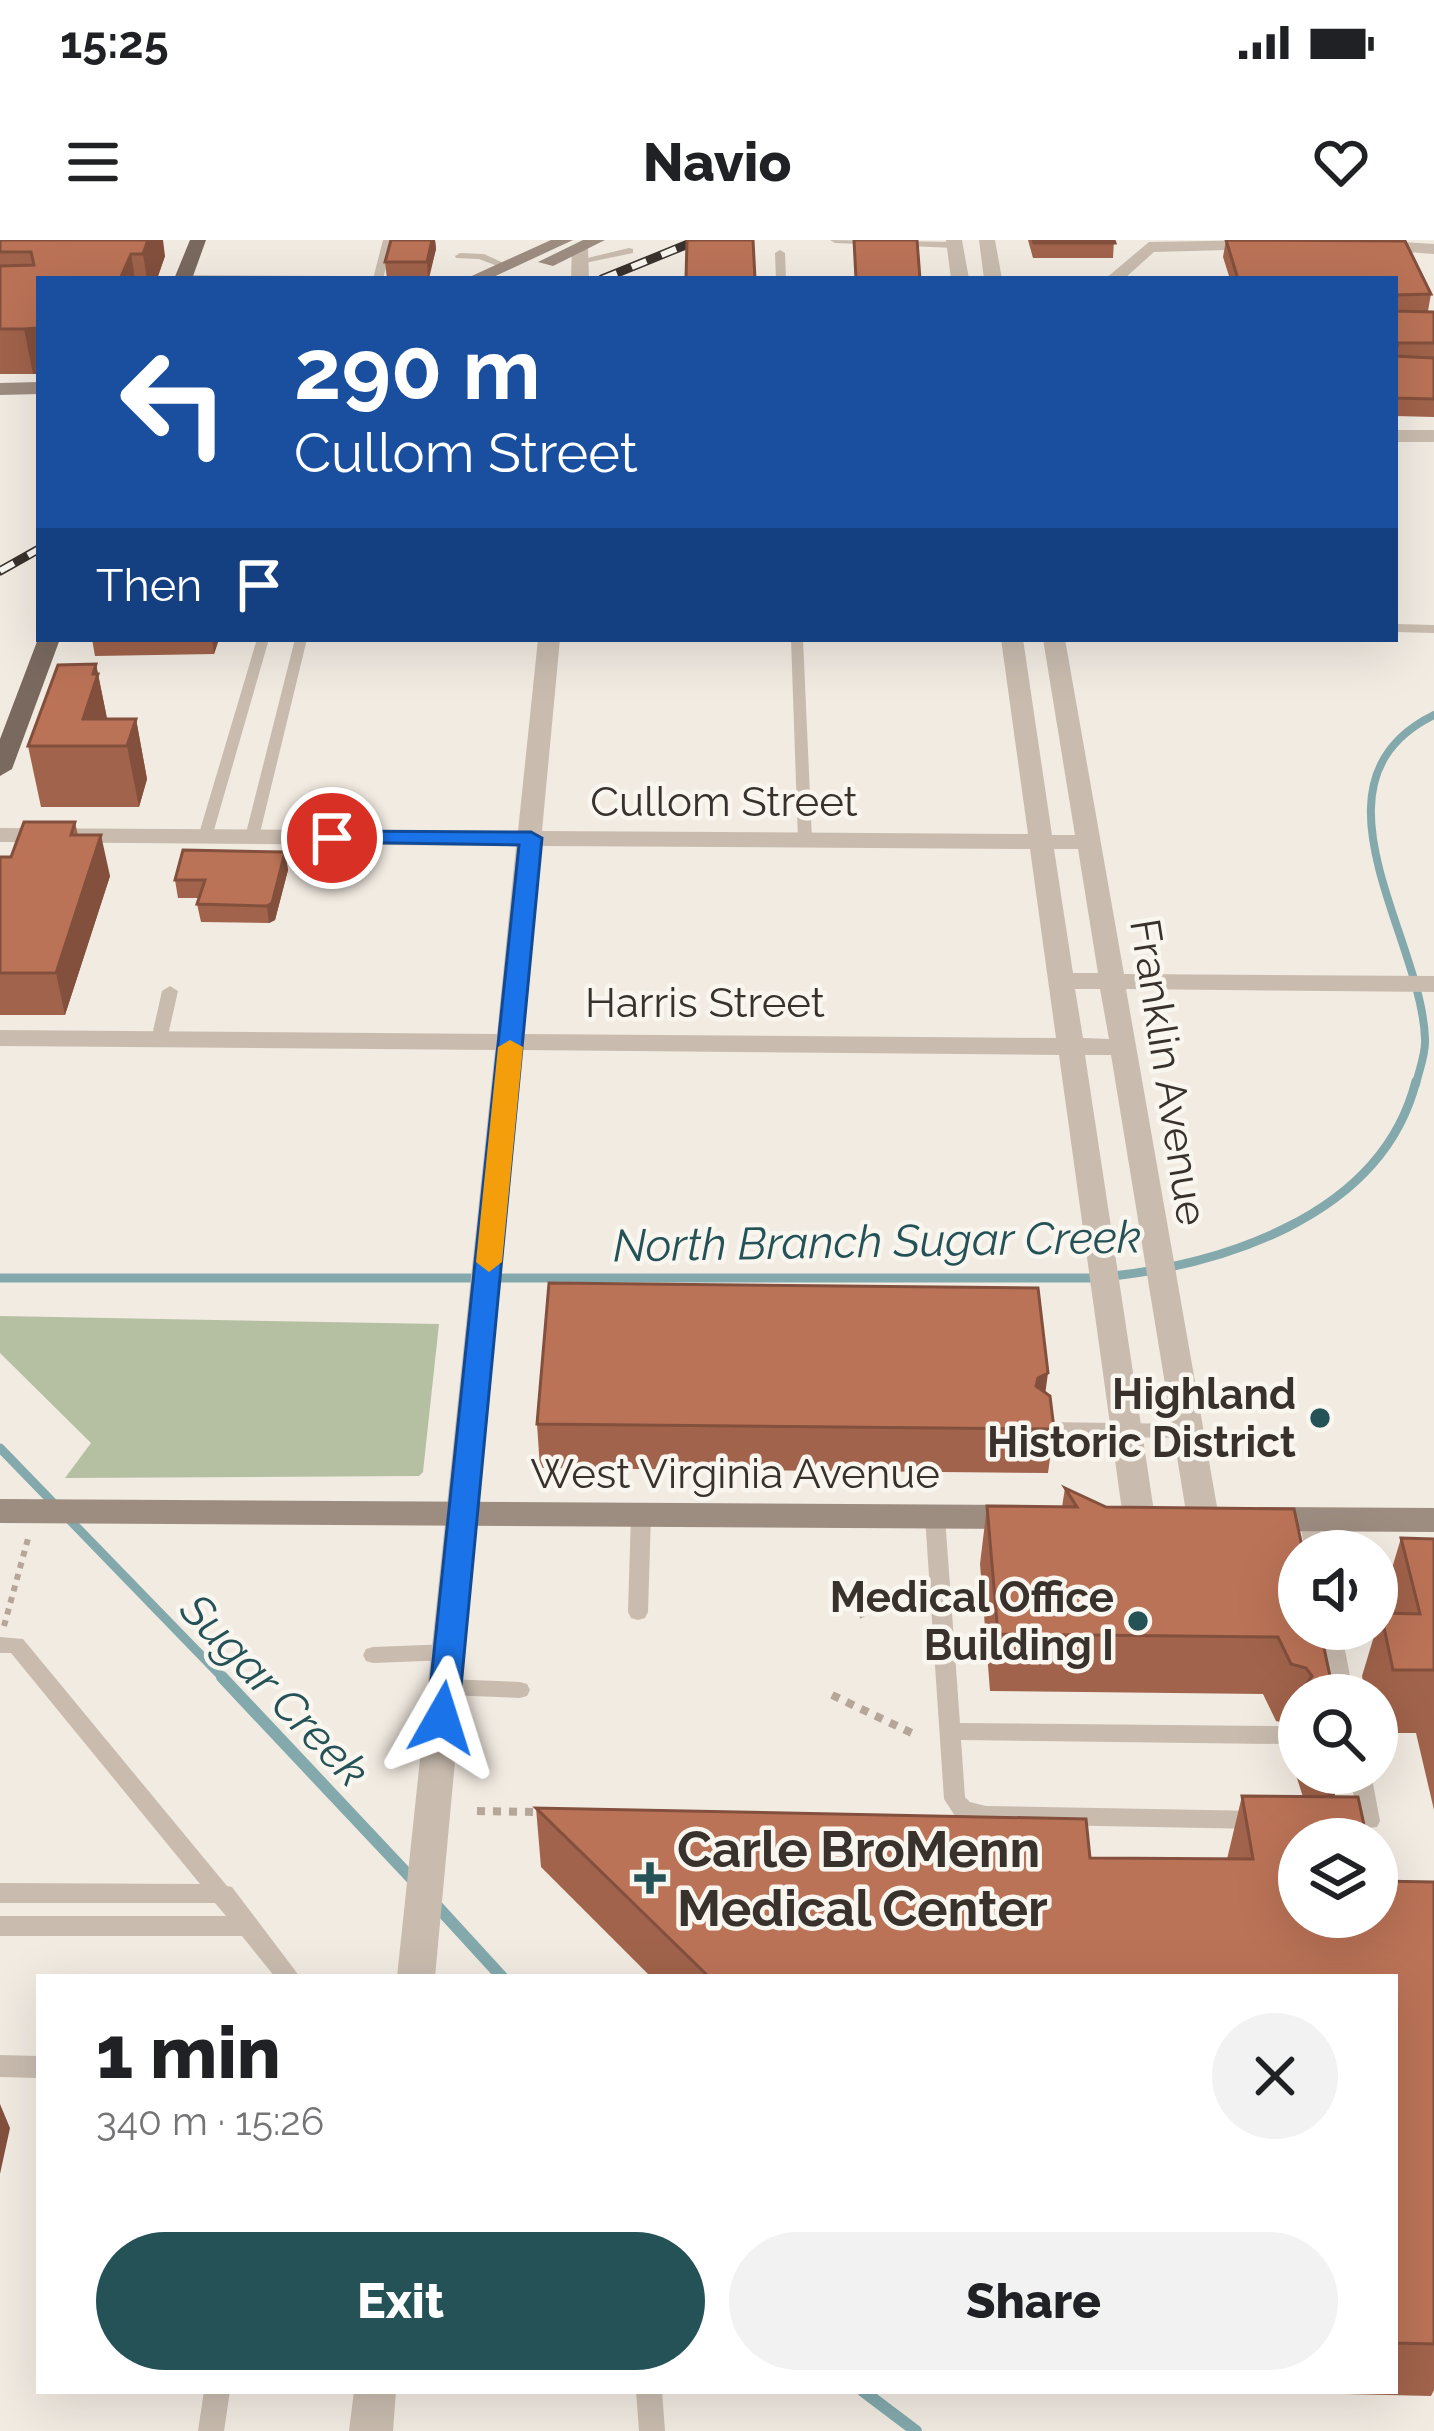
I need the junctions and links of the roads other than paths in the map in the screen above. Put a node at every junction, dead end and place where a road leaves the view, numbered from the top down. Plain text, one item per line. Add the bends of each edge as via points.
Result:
1 (198, 240) edge
2 (388, 240) edge
3 (835, 240) edge
4 (987, 240) edge
5 (955, 242) edge
6 (1273, 244) edge
7 (1342, 244) edge
8 (1434, 248) edge
9 (580, 251) edge
10 (628, 251) dead end
11 (780, 253) dead end
12 (460, 256) dead end
13 (507, 272) edge
14 (184, 276) edge
15 (379, 276) edge
16 (781, 276) edge
17 (960, 276) edge
18 (993, 276) edge
19 (1117, 276) edge
20 (36, 388) edge
21 (0, 389) edge
22 (0, 400) edge
23 (36, 400) edge
24 (1398, 436) edge
25 (1434, 436) edge
26 (1398, 628) edge
27 (1434, 629) edge
28 (49, 642) edge
29 (262, 642) edge
30 (300, 642) edge
31 (549, 642) edge
32 (797, 642) edge
33 (1012, 642) edge
34 (1055, 642) edge
35 (0, 769) edge
36 (0, 835) edge
37 (205, 837) junction
38 (252, 837) junction
39 (531, 838) junction
40 (805, 841) junction
41 (1040, 842) junction
42 (1088, 842) junction
43 (1062, 981) junction
44 (1112, 982) junction
45 (1431, 984) edge
46 (170, 991) dead end
47 (0, 1039) edge
48 (159, 1040) junction
49 (511, 1043) junction
50 (1070, 1046) junction
51 (1122, 1047) junction
52 (1043, 1430) edge
53 (1126, 1431) junction
54 (1187, 1431) junction
55 (0, 1510) edge
56 (464, 1513) junction
57 (641, 1514) junction
58 (935, 1517) junction
59 (1037, 1517) edge
60 (1203, 1518) junction
61 (1434, 1520) edge
62 (1280, 1530) edge
63 (1353, 1530) edge
64 (638, 1612) dead end
65 (0, 1643) edge
66 (373, 1655) dead end
67 (448, 1670) junction
68 (520, 1690) dead end
69 (950, 1731) junction
70 (1278, 1735) edge
71 (1278, 1821) edge
72 (0, 1893) edge
73 (224, 1894) junction
74 (0, 1926) edge
75 (248, 1926) junction
76 (418, 1962) edge
77 (287, 1974) edge
78 (0, 2066) edge
79 (36, 2067) edge
80 (217, 2394) edge
81 (375, 2394) edge
82 (649, 2394) edge
83 (211, 2431) edge
84 (371, 2431) edge
85 (652, 2431) edge

1 - 14 main road
2 - 15 lane
3 - 5 lane
4 - 18 street
5 - 17 street
6 - 19 street via 1155,246
7 - 8 street
9 - 10 lane
9 - 13 street
11 - 16 lane
12 - 13 lane via 480,256
20 - 21 street
22 - 23 street
24 - 25 street
26 - 27 lane
28 - 35 main road
29 - 37 lane
30 - 38 lane
31 - 39 street
32 - 40 lane
33 - 41 street
34 - 42 street, Franklin Avenue
36 - 37 street, Cullom Street
37 - 38 street, Cullom Street
38 - 39 street, Cullom Street
39 - 40 street, Cullom Street
39 - 49 street
40 - 41 street, Cullom Street
41 - 42 street, Cullom Street
41 - 43 street
42 - 44 street, Franklin Avenue
43 - 44 street
43 - 50 street
44 - 45 street
44 - 51 street, Franklin Avenue
46 - 48 lane
47 - 48 street, Harris Street
48 - 49 street, Harris Street
49 - 50 street, Harris Street
49 - 56 street
50 - 51 street, Harris Street
50 - 53 street
51 - 54 street, Franklin Avenue
52 - 53 lane
53 - 54 lane
53 - 60 street via 1122,1518
54 - 60 street, Franklin Avenue
55 - 56 street, West Virginia Avenue
56 - 57 street, West Virginia Avenue
56 - 67 street
57 - 58 street, West Virginia Avenue
57 - 64 lane
58 - 59 street, West Virginia Avenue
58 - 69 lane
60 - 62 street
61 - 63 street
65 - 73 lane via 16,1645
66 - 67 lane
67 - 68 lane
67 - 76 street
69 - 70 lane
69 - 71 lane via 955,1799 963,1810
72 - 73 lane
73 - 75 lane
74 - 75 lane
75 - 77 lane
78 - 79 lane
80 - 83 lane
81 - 84 street
82 - 85 lane

